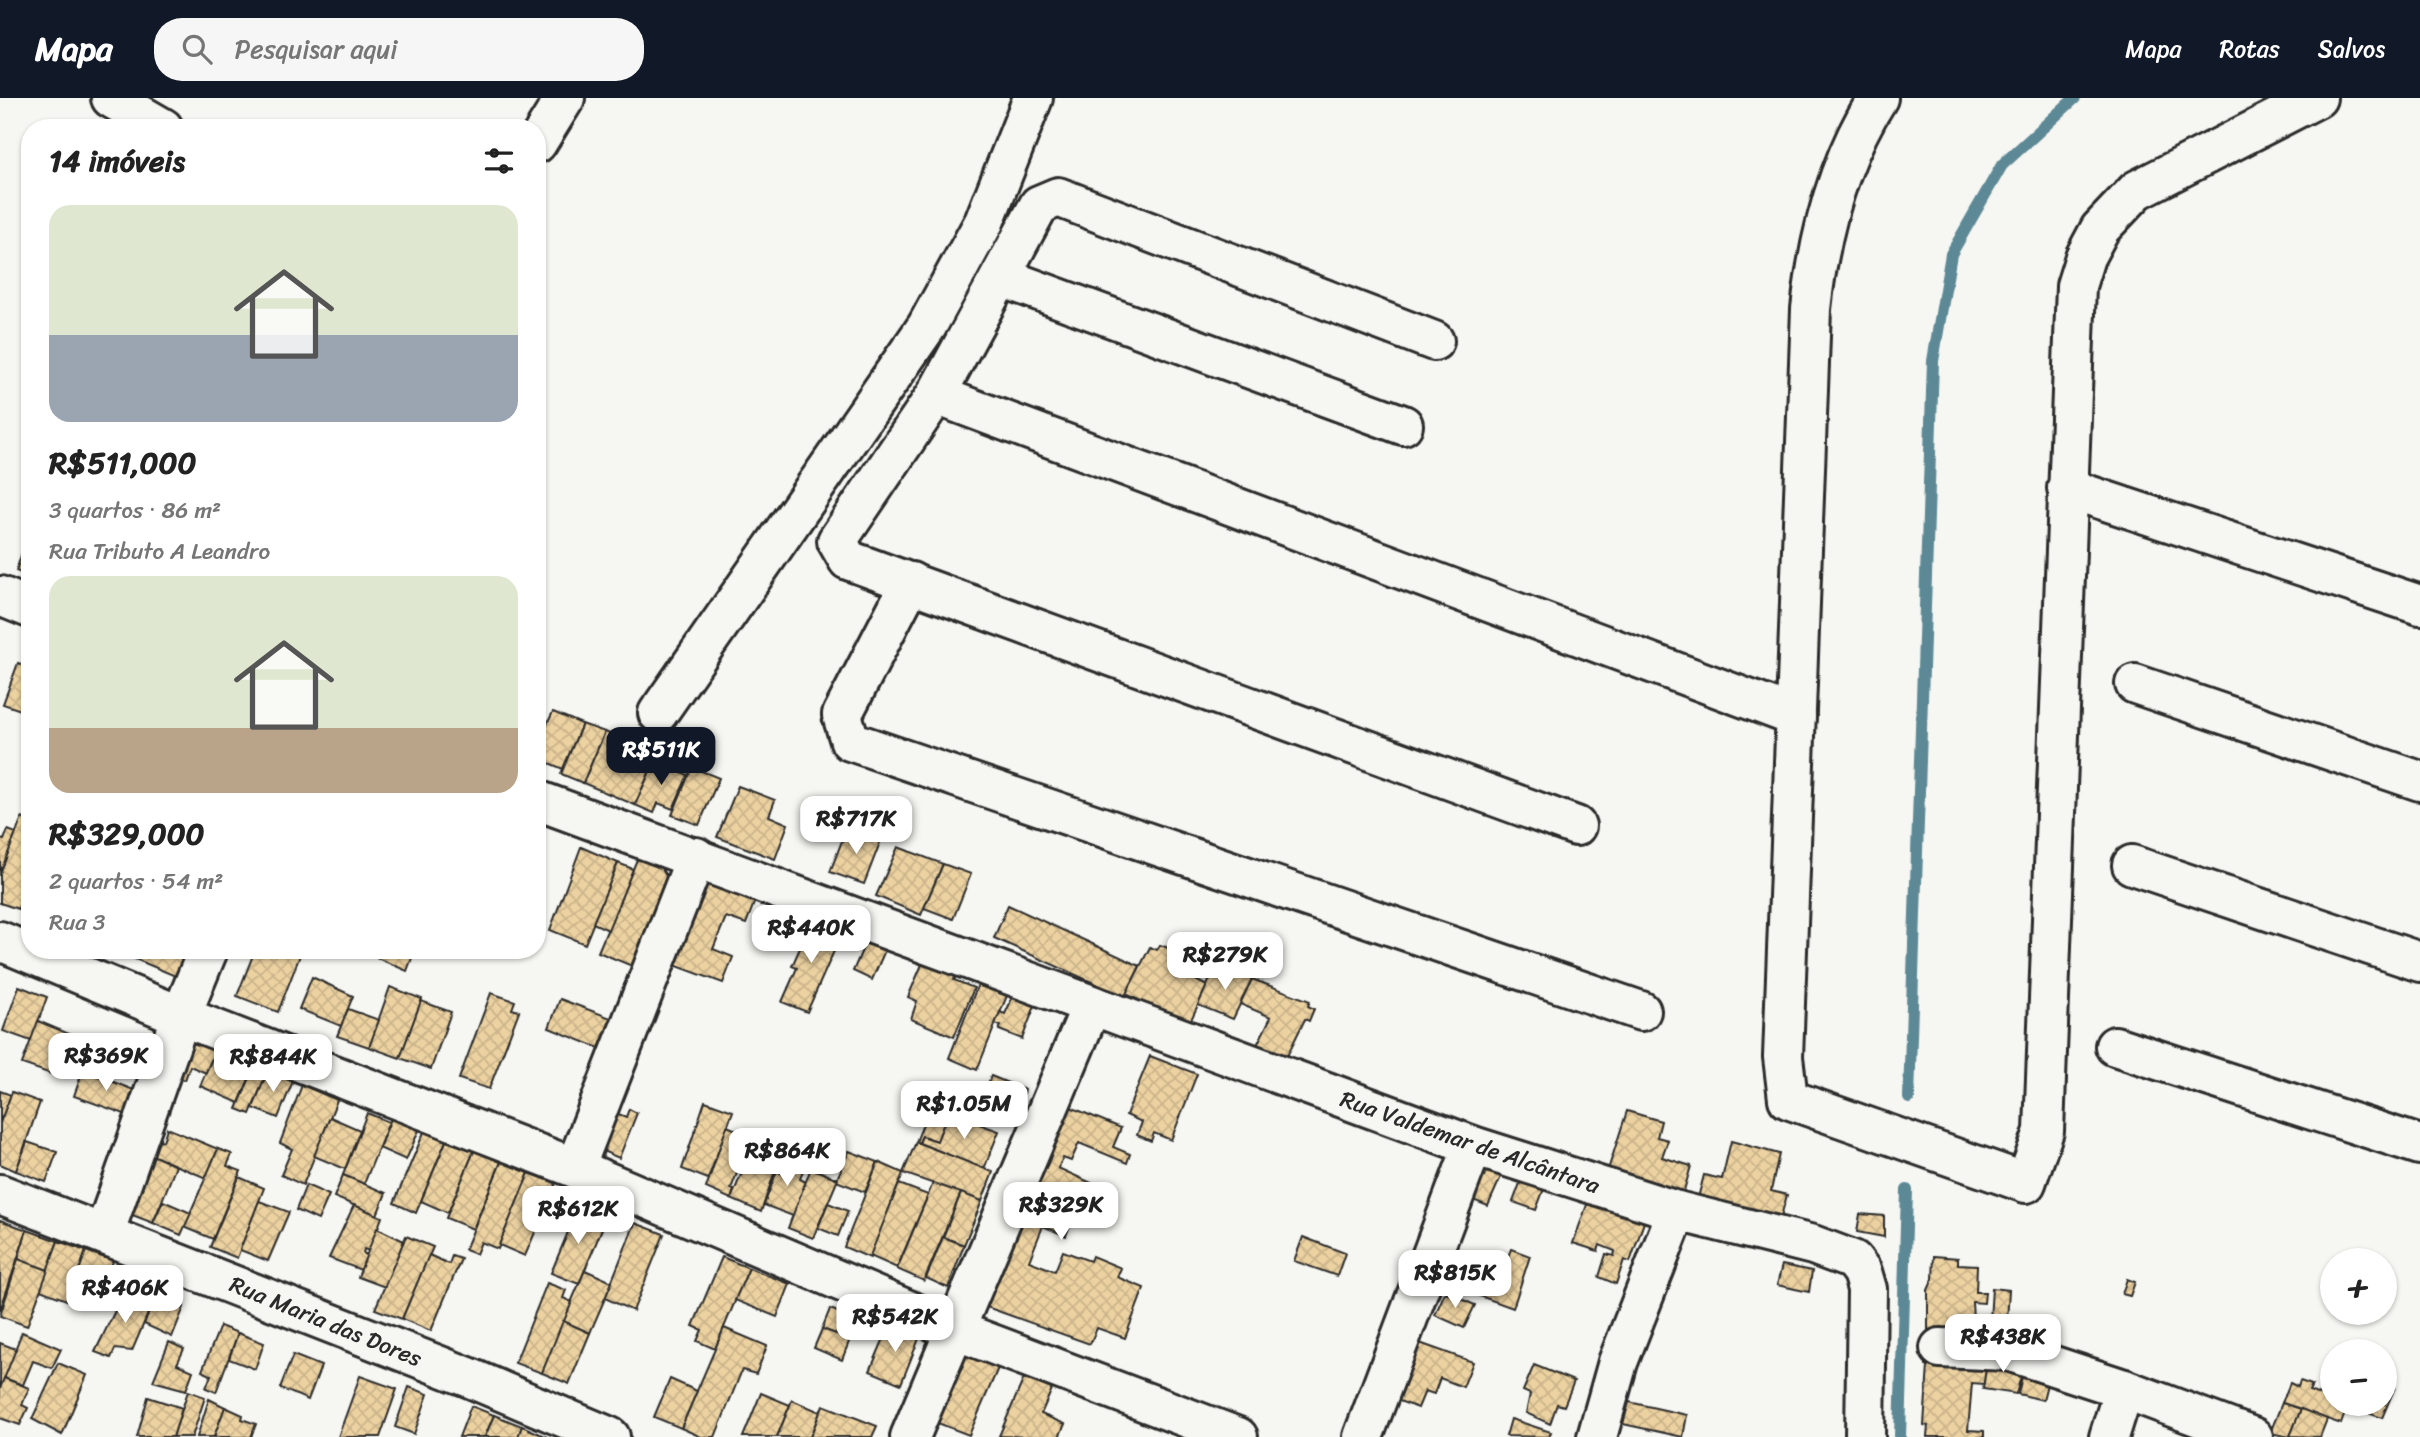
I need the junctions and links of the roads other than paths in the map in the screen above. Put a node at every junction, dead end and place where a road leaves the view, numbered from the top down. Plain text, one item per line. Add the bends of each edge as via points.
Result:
1 (111, 98) edge
2 (565, 98) edge
3 (1033, 98) edge
4 (1878, 98) edge
5 (2317, 98) edge
6 (147, 119) edge
7 (546, 129) edge
8 (1000, 276) junction
9 (1434, 341) dead end
10 (936, 396) junction
11 (1403, 425) dead end
12 (2067, 488) junction
13 (911, 582) junction
14 (0, 596) edge
15 (21, 604) edge
16 (2420, 605) edge
17 (2134, 684) dead end
18 (658, 713) dead end
19 (1796, 717) junction
20 (2420, 781) edge
21 (546, 803) edge
22 (1576, 826) dead end
23 (696, 857) junction
24 (2132, 865) dead end
25 (0, 941) edge
26 (21, 950) edge
27 (43, 959) edge
28 (204, 959) edge
29 (2420, 962) edge
30 (1091, 1007) junction
31 (1641, 1011) dead end
32 (181, 1016) junction
33 (2116, 1046) dead end
34 (2420, 1145) edge
35 (1473, 1146) junction
36 (575, 1168) junction
37 (0, 1194) edge
38 (1677, 1211) junction
39 (104, 1234) junction
40 (955, 1330) junction
41 (1940, 1348) dead end
42 (2124, 1389) junction
43 (610, 1437) edge
44 (910, 1437) edge
45 (1238, 1437) edge
46 (1363, 1437) edge
47 (1597, 1437) edge
48 (1865, 1437) edge
49 (2109, 1437) edge
50 (2253, 1437) edge

1 - 6 street
2 - 7 street
3 - 18 street via 984,222 927,326
4 - 19 street via 1846,159 1817,258 1811,309
5 - 12 street via 2160,176 2126,199 2100,229 2076,286
8 - 9 street via 1039,205 1058,197
8 - 10 street
8 - 11 street
10 - 13 street via 837,541 848,560
10 - 19 street
12 - 16 street
12 - 19 street via 2044,1131 2026,1183 1788,1099 1783,1057
13 - 22 street
13 - 31 street via 842,715 850,741
14 - 15 street
17 - 20 street
21 - 23 street, Rua Valdemar de Alcântara
23 - 30 street, Rua Valdemar de Alcântara
23 - 36 street
24 - 29 street
25 - 26 street
27 - 32 street
28 - 32 street
30 - 35 street, Rua Valdemar de Alcântara
30 - 40 street
32 - 36 street
32 - 39 street
33 - 34 street
35 - 38 street, Rua Valdemar de Alcântara
35 - 46 street
36 - 40 street
37 - 39 street, Rua Maria das Dores
38 - 47 street via 1618,1362
38 - 48 street, Rua Valdemar de Alcântara via 1813,1245 1853,1260 1867,1289
39 - 43 street, Rua Maria das Dores
40 - 44 street
40 - 45 street
41 - 42 street via 2008,1351
42 - 49 street
42 - 50 street

